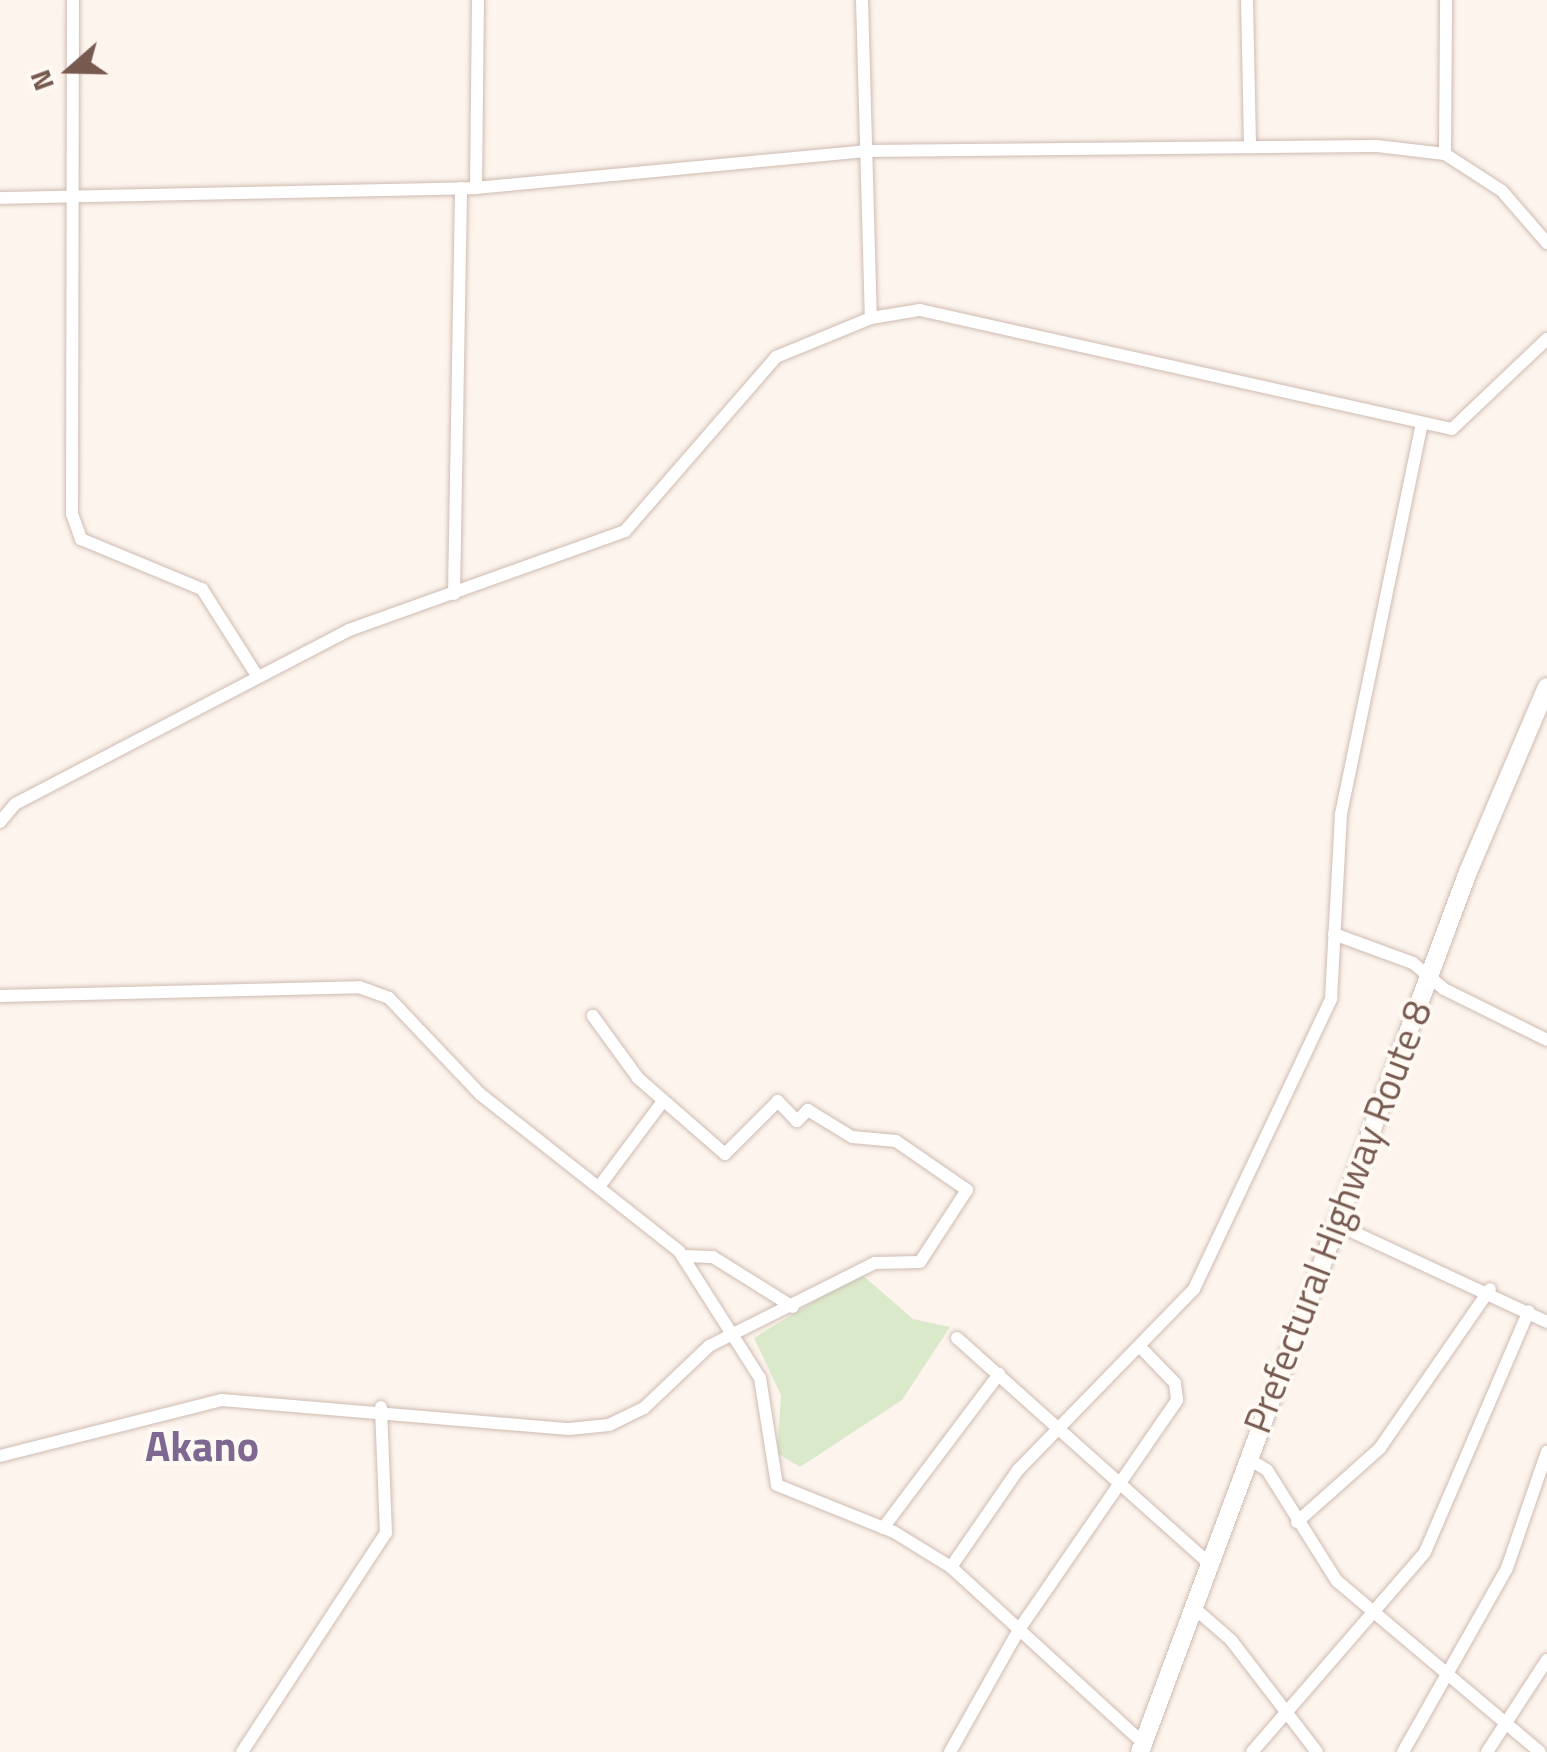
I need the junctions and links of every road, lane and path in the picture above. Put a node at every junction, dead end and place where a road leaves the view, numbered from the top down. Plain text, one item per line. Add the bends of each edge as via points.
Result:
1 (74, 0) edge
2 (478, 0) edge
3 (862, 0) edge
4 (1247, 0) edge
5 (1446, 0) edge
6 (1250, 143) junction
7 (866, 152) junction
8 (1445, 154) junction
9 (469, 188) junction
10 (72, 197) junction
11 (0, 198) edge
12 (1547, 243) edge
13 (871, 318) junction
14 (1547, 339) edge
15 (1421, 426) junction
16 (454, 594) junction
17 (256, 674) junction
18 (1547, 686) edge
19 (0, 822) edge
20 (1334, 934) junction
21 (1427, 979) junction
22 (0, 996) edge
23 (593, 1016) dead end
24 (1547, 1040) edge
25 (663, 1101) junction
26 (601, 1184) junction
27 (1336, 1224) junction
28 (684, 1256) junction
29 (1490, 1289) junction
30 (793, 1307) junction
31 (1529, 1312) junction
32 (1547, 1322) edge
33 (736, 1336) junction
34 (957, 1338) dead end
35 (1144, 1351) junction
36 (999, 1374) junction
37 (381, 1407) junction
38 (1059, 1426) junction
39 (1547, 1452) edge
40 (0, 1456) edge
41 (1247, 1458) junction
42 (1120, 1482) junction
43 (1297, 1522) junction
44 (883, 1528) junction
45 (1209, 1563) junction
46 (951, 1567) junction
47 (1194, 1607) junction
48 (1375, 1614) junction
49 (1020, 1628) junction
50 (1547, 1660) edge
51 (1453, 1676) junction
52 (1283, 1718) junction
53 (1507, 1725) junction
54 (1141, 1748) edge
55 (242, 1752) edge
56 (950, 1752) edge
57 (1252, 1752) edge
58 (1317, 1752) edge
59 (1403, 1752) edge
60 (1486, 1752) edge
61 (1540, 1752) edge

1 - 10 street
2 - 9 street
3 - 7 street
4 - 6 street
5 - 8 street
6 - 7 street
6 - 8 street
7 - 9 street
7 - 13 street
8 - 12 street via 1502,191
9 - 10 street
9 - 16 street
10 - 11 street
10 - 17 street via 72,514 81,540 202,590
13 - 15 street via 920,310
13 - 16 street via 776,357 625,531
14 - 15 street via 1452,429
15 - 20 street via 1341,814
16 - 17 street
17 - 19 street via 15,804
18 - 21 main road, Prefectural Highway Route 8
20 - 21 street via 1413,963
20 - 35 street via 1331,1000 1194,1289
21 - 24 street
21 - 27 main road, Prefectural Highway Route 8
22 - 26 street via 370,989 398,1006 480,1094
23 - 25 street
25 - 26 street
25 - 30 street via 725,1154 778,1102 797,1120 808,1110 852,1136 896,1141 968,1190 920,1262 875,1263
26 - 28 street
27 - 29 street
27 - 41 main road, Prefectural Highway Route 8
28 - 30 street via 712,1257
28 - 33 street
29 - 31 street
29 - 43 street via 1380,1448
30 - 33 street
31 - 32 street
31 - 48 street via 1436,1533
33 - 37 street via 704,1350 644,1408 599,1427
33 - 44 street via 763,1387 774,1481
34 - 36 street
35 - 38 street
35 - 42 street via 1179,1395
36 - 38 street
36 - 44 street
37 - 40 street via 222,1400
37 - 55 street via 386,1533
38 - 42 street
38 - 46 street
39 - 51 street via 1507,1568
41 - 43 street via 1266,1470
41 - 45 main road, Prefectural Highway Route 8
42 - 45 street
42 - 49 street
43 - 48 street via 1319,1561
44 - 46 street
45 - 47 main road, Prefectural Highway Route 8
46 - 49 street
47 - 52 street via 1231,1640
47 - 54 main road, Prefectural Highway Route 8
48 - 51 street
48 - 52 street
49 - 54 street
49 - 56 street
50 - 53 street
51 - 53 street
51 - 59 street
52 - 57 street
52 - 58 street
53 - 60 street
53 - 61 street

